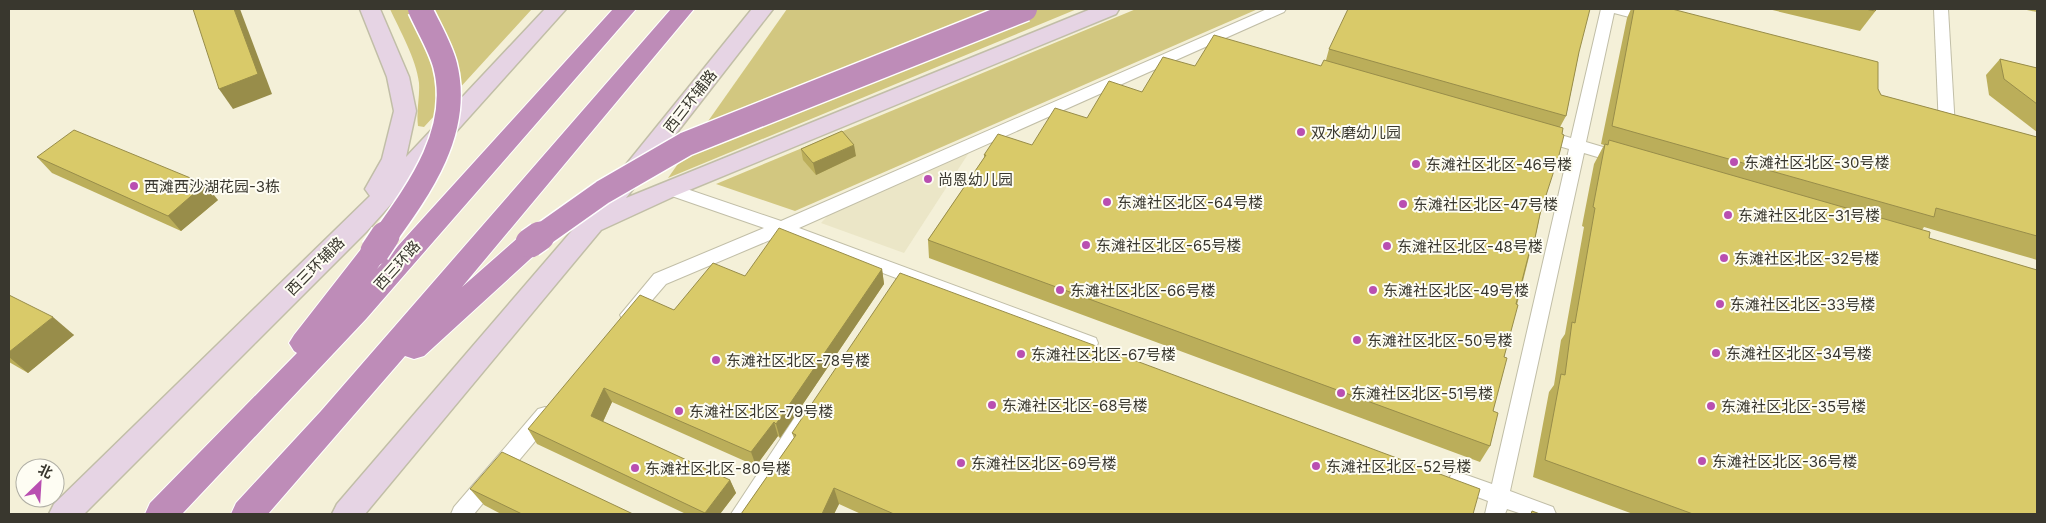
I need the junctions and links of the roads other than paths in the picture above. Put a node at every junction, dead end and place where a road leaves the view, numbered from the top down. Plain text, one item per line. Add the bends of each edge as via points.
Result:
1 (370, 9) edge
2 (420, 9) edge
3 (556, 9) edge
4 (625, 9) edge
5 (683, 9) edge
6 (763, 9) edge
7 (1025, 9) edge
8 (1109, 9) edge
9 (1279, 9) edge
10 (1608, 9) edge
11 (1616, 9) edge
12 (1941, 9) edge
13 (1664, 21) edge
14 (1209, 39) junction
15 (1237, 47) edge
16 (1929, 123) edge
17 (1947, 128) junction
18 (1530, 132) edge
19 (1965, 132) edge
20 (1577, 145) junction
21 (1635, 162) edge
22 (669, 189) junction
23 (357, 225) junction
24 (591, 226) junction
25 (782, 228) junction
26 (903, 274) junction
27 (892, 290) edge
28 (622, 324) edge
29 (1108, 350) edge
30 (557, 400) edge
31 (816, 402) edge
32 (332, 420) junction
33 (213, 460) junction
34 (1443, 476) edge
35 (1497, 505) edge
36 (64, 514) edge
37 (161, 514) edge
38 (247, 514) edge
39 (347, 514) edge
40 (461, 514) edge
41 (741, 514) edge
42 (1546, 514) edge

1 - 23 main road via 398,77 405,111 394,160
2 - 33 highway, bridge via 445,65 448,98 441,143 421,186 375,251
3 - 23 main road, 西三环辅路
4 - 33 highway, 西三环路 via 356,311
5 - 32 highway
6 - 24 main road, 西三环辅路
7 - 32 highway, bridge via 686,144 603,192 530,243
8 - 22 main road
9 - 14 street
10 - 20 street
11 - 13 street
12 - 17 street
14 - 15 street
14 - 25 street
16 - 17 street
17 - 19 street
18 - 20 street
20 - 21 street
20 - 35 street
22 - 24 main road
22 - 25 street
23 - 36 main road, 西三环辅路
24 - 39 main road, 西三环辅路
25 - 26 street
25 - 28 street via 660,279
26 - 27 street
26 - 29 street
30 - 40 street
31 - 41 street
32 - 38 highway
33 - 37 highway, 西三环路
34 - 35 street
35 - 42 street

